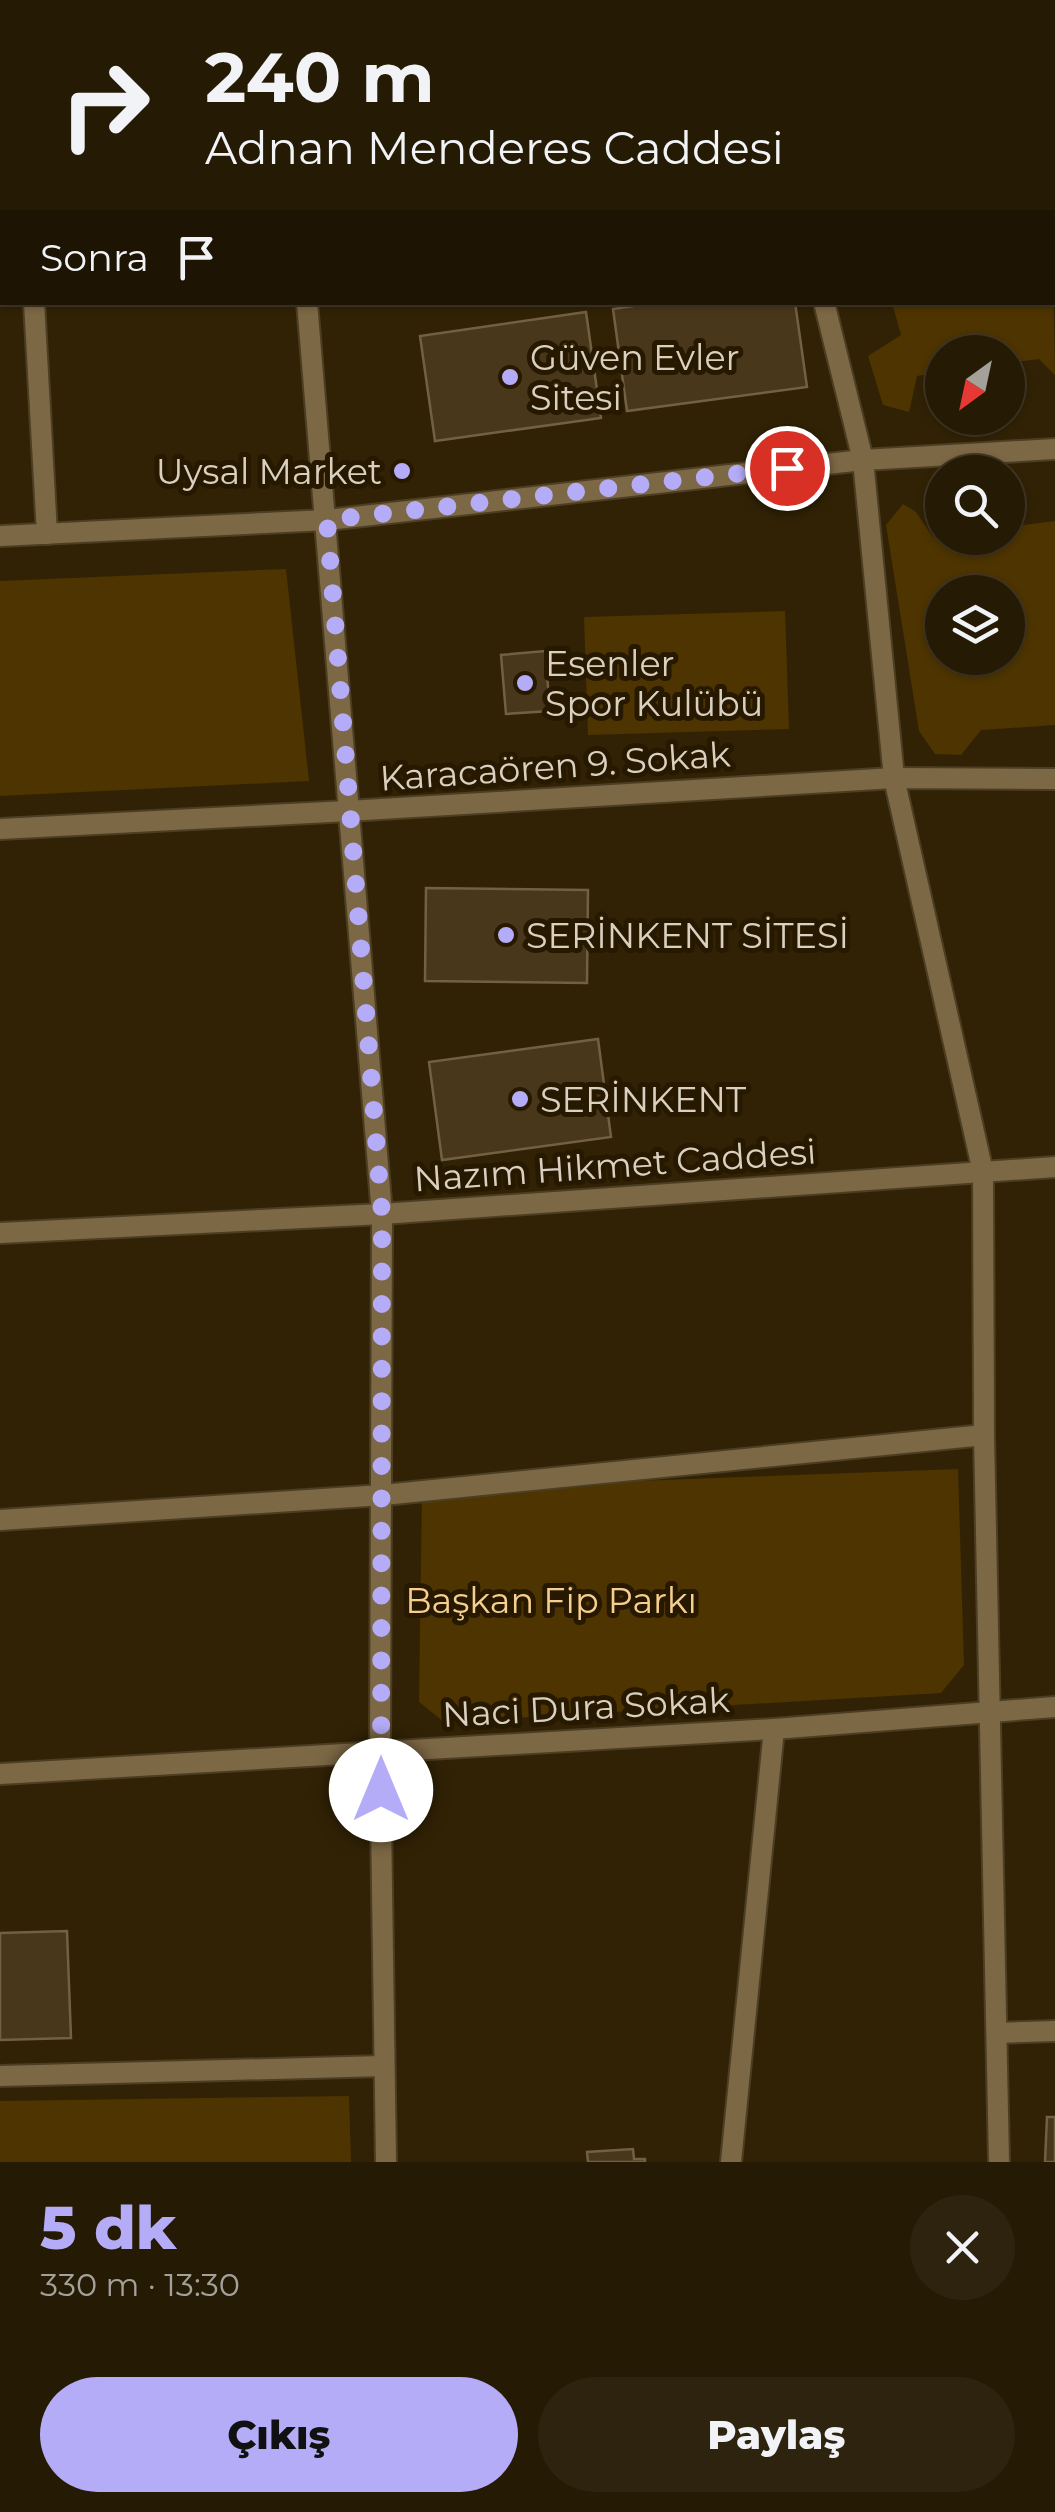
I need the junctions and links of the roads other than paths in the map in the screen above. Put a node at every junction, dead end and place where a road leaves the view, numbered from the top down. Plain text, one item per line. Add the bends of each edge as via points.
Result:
1 (34, 305) edge
2 (307, 305) edge
3 (825, 305) edge
4 (1055, 449) edge
5 (863, 460) junction
6 (327, 520) junction
7 (46, 534) junction
8 (0, 536) edge
9 (894, 778) junction
10 (1055, 778) edge
11 (348, 811) junction
12 (0, 828) edge
13 (1055, 1167) edge
14 (983, 1172) junction
15 (382, 1214) junction
16 (0, 1233) edge
17 (984, 1435) junction
18 (383, 1495) junction
19 (0, 1520) edge
20 (1055, 1708) edge
21 (992, 1711) junction
22 (774, 1729) junction
23 (380, 1751) junction
24 (0, 1774) edge
25 (1055, 2031) edge
26 (997, 2033) junction
27 (384, 2066) junction
28 (0, 2076) edge
29 (386, 2162) edge
30 (731, 2162) edge
31 (998, 2162) edge

1 - 7 street
2 - 6 street
3 - 5 street
4 - 5 street
5 - 6 street
5 - 9 street
6 - 7 street
6 - 11 street
7 - 8 street
9 - 10 street, Karacaören 9. Sokak
9 - 11 street, Karacaören 9. Sokak
9 - 14 street
11 - 12 street, Karacaören 9. Sokak
11 - 15 street
13 - 14 street, Nazım Hikmet Caddesi
14 - 15 street, Nazım Hikmet Caddesi
14 - 17 street
15 - 16 street, Nazım Hikmet Caddesi
15 - 18 street
17 - 18 street
17 - 21 street
18 - 19 street
18 - 23 street
20 - 21 street, Naci Dura Sokak
21 - 22 street, Naci Dura Sokak
21 - 26 street
22 - 23 street, Naci Dura Sokak
22 - 30 street
23 - 24 street, Naci Dura Sokak
23 - 27 street
25 - 26 street
26 - 31 street
27 - 28 street
27 - 29 street

